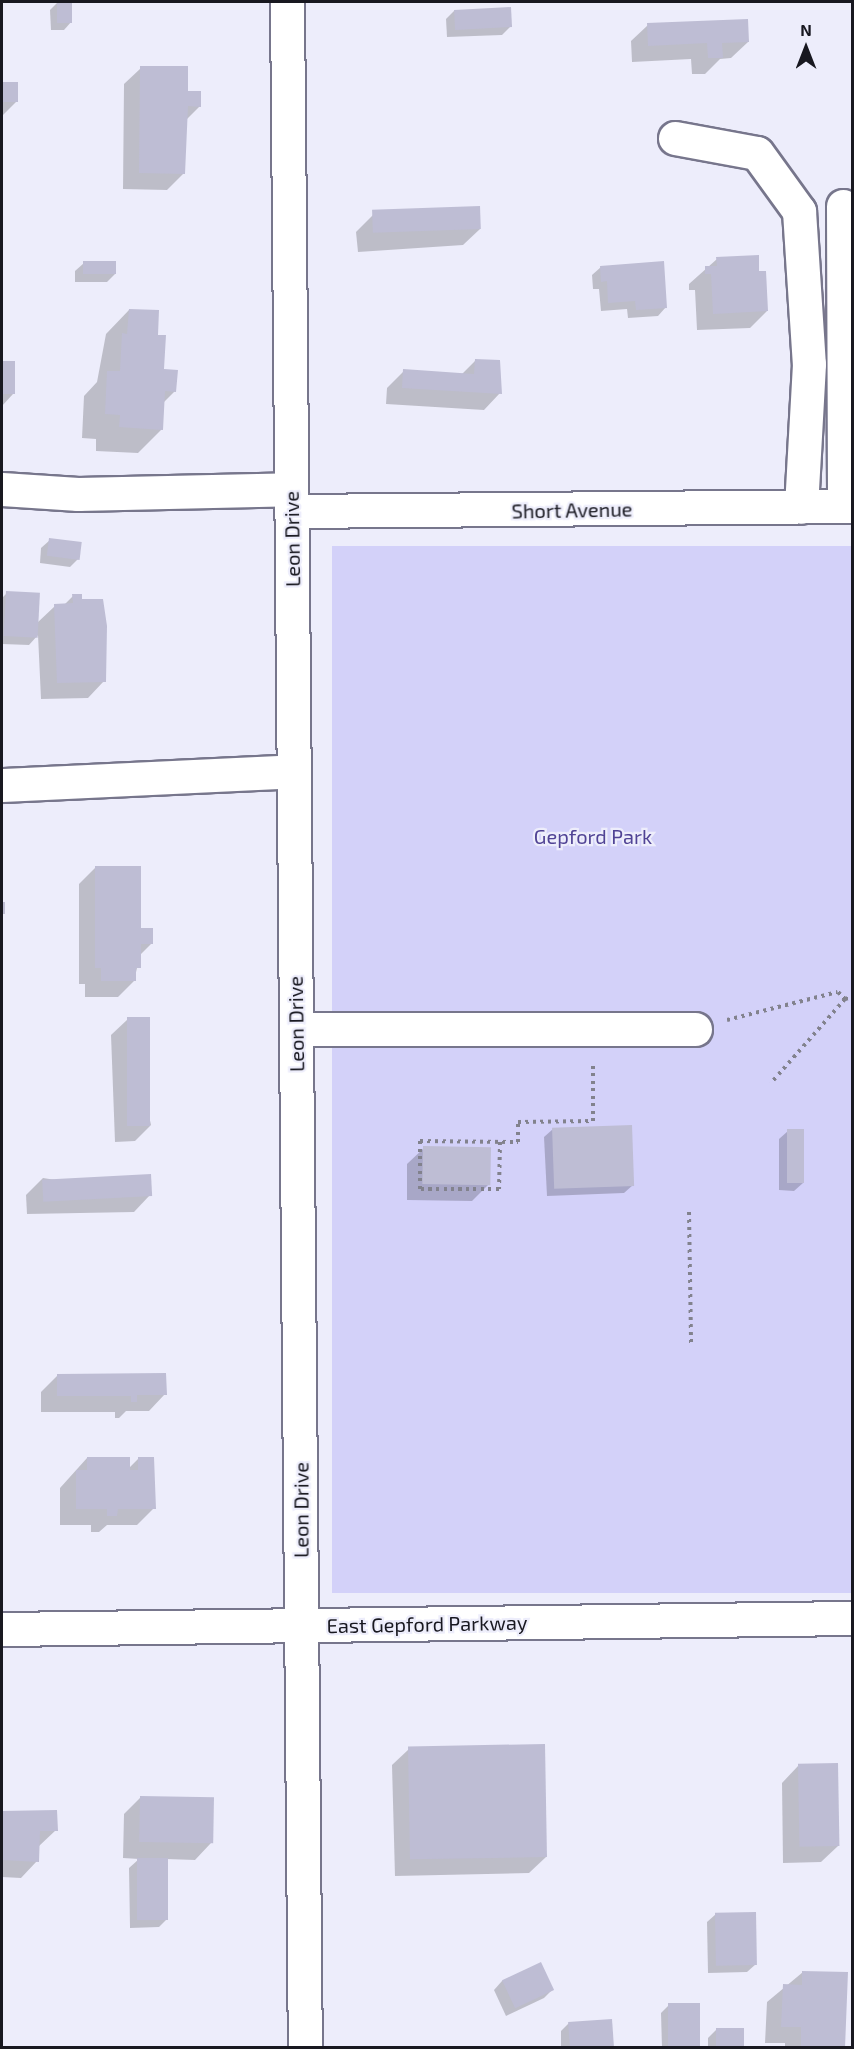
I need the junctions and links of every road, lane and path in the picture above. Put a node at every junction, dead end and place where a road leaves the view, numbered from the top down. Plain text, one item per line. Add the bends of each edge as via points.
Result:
1 (287, 2) edge
2 (675, 138) dead end
3 (843, 206) dead end
4 (2, 489) edge
5 (292, 500) junction
6 (848, 506) edge
7 (801, 507) junction
8 (294, 771) junction
9 (2, 784) edge
10 (852, 996) edge
11 (845, 999) junction
12 (297, 1029) junction
13 (593, 1029) junction
14 (695, 1029) joint
15 (771, 1083) dead end
16 (500, 1142) junction
17 (689, 1212) dead end
18 (691, 1345) dead end
19 (852, 1618) edge
20 (302, 1626) junction
21 (2, 1629) edge
22 (305, 2048) edge

1 - 5 street, Leon Drive
2 - 7 street via 757,153 799,211 809,364
3 - 6 street
4 - 5 street, Short Avenue
5 - 7 street, Short Avenue
5 - 8 street, Leon Drive
6 - 7 street, Short Avenue
8 - 9 street
8 - 12 street, Leon Drive
10 - 11 path
11 - 14 path via 838,992
11 - 15 path
12 - 13 street
12 - 20 street, Leon Drive
13 - 14 street
13 - 16 path via 593,1121 518,1122 518,1142
16 - 16 path via 420,1141 420,1189 499,1189
17 - 18 path
19 - 20 street, East Gepford Parkway
20 - 21 street, East Gepford Parkway
20 - 22 street, Leon Drive

